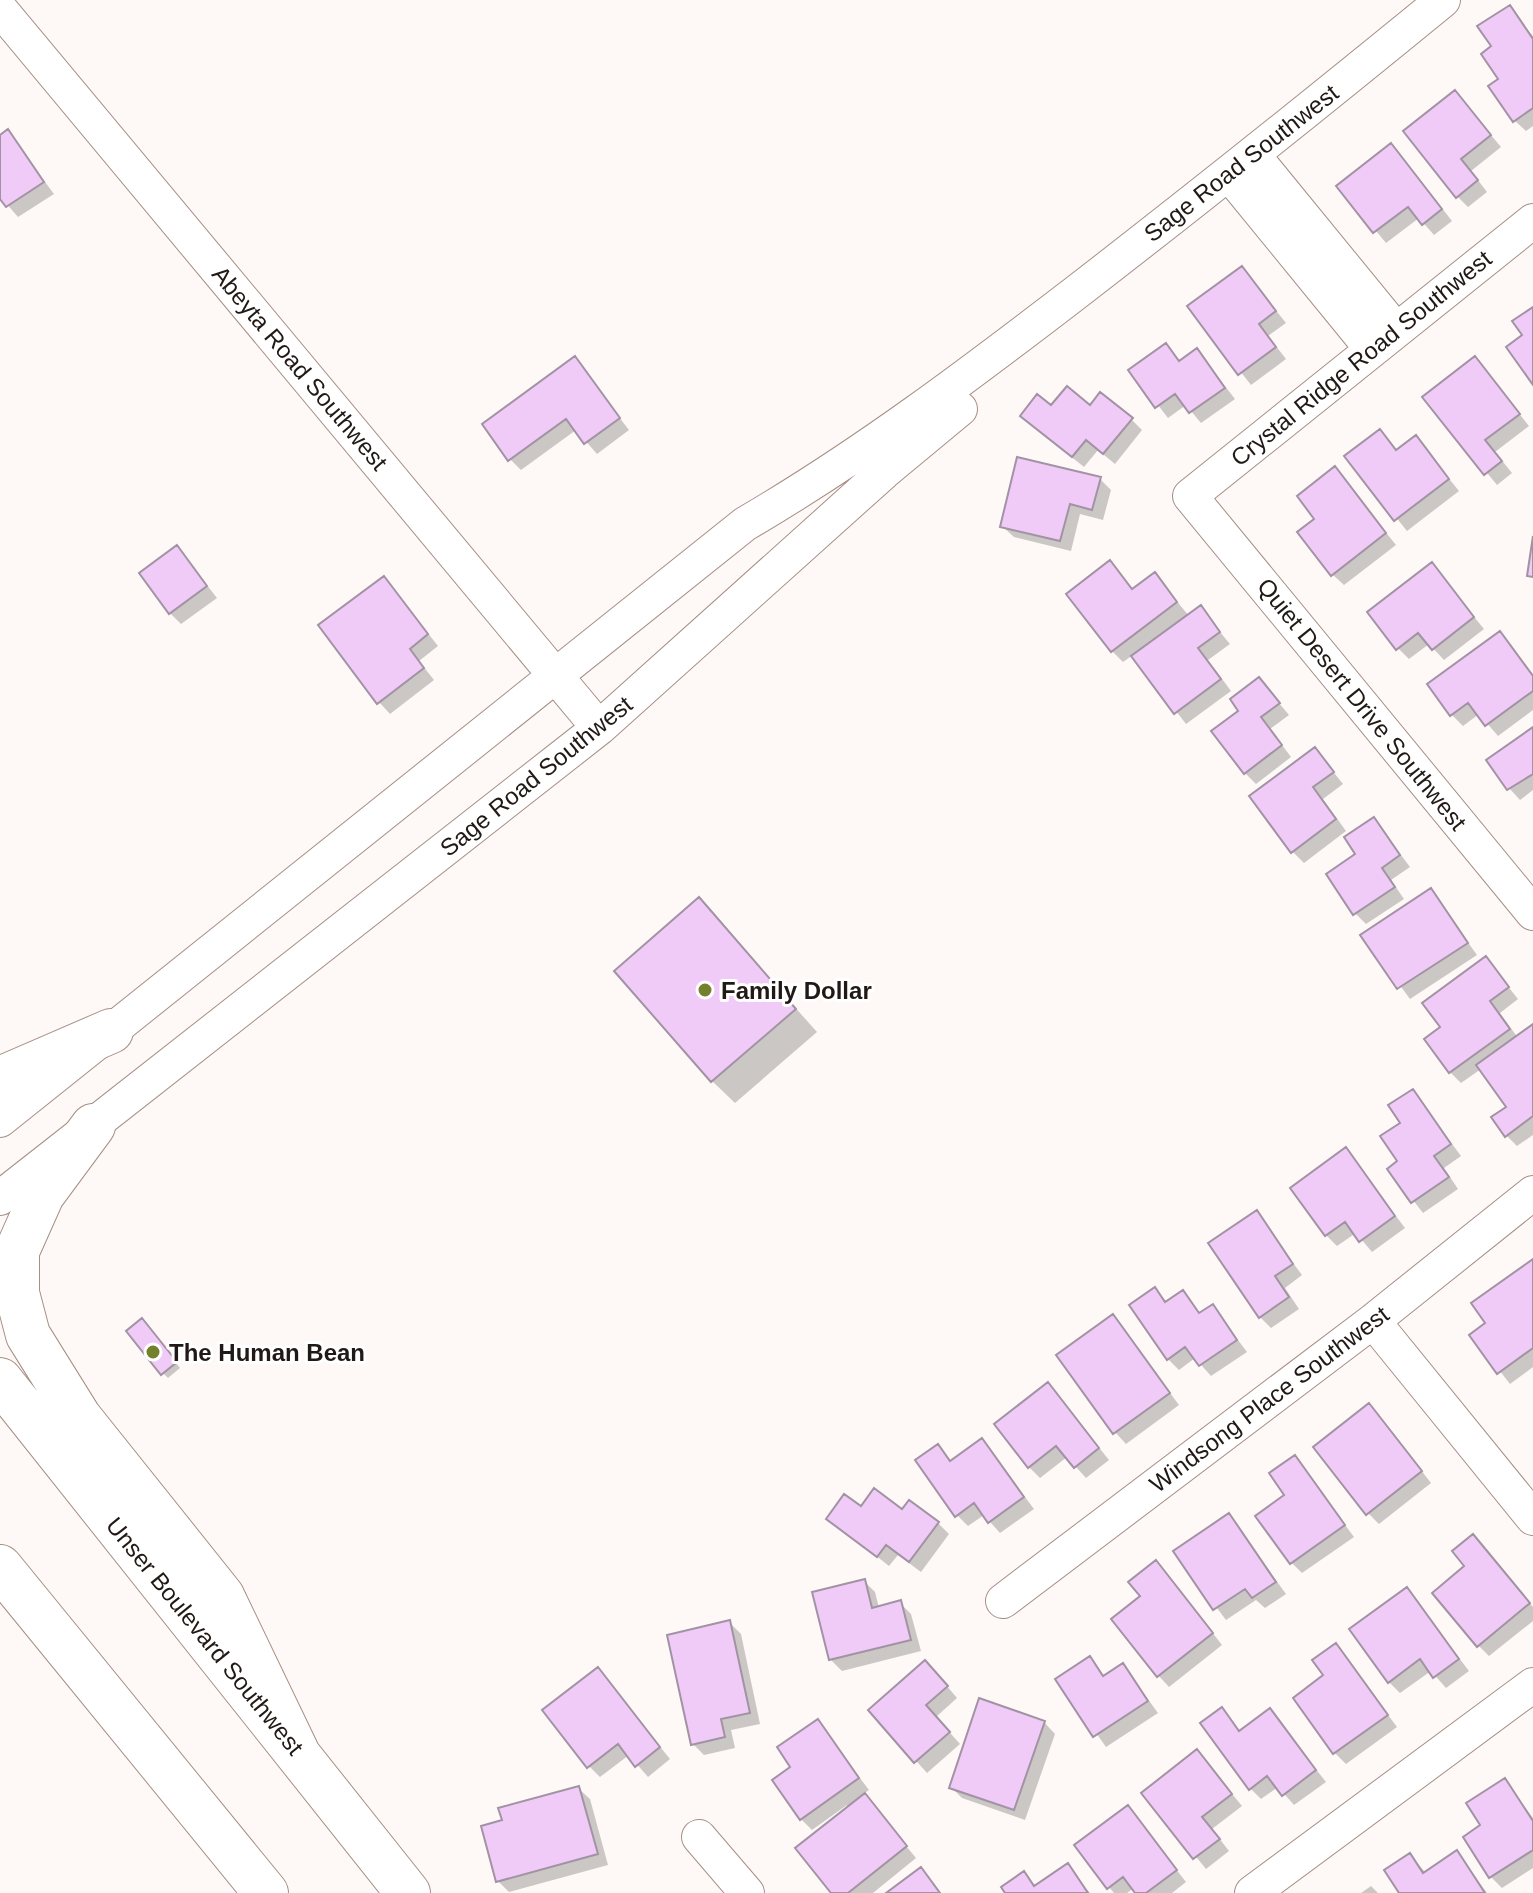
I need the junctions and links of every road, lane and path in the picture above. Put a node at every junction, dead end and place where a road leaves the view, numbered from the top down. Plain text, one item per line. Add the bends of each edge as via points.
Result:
1 (1443, 0) edge
2 (0, 9) edge
3 (1241, 165) junction
4 (1533, 221) edge
5 (1036, 323) junction
6 (1384, 340) junction
7 (1190, 496) joint
8 (555, 675) junction
9 (599, 728) junction
10 (1533, 913) edge
11 (111, 1031) junction
12 (0, 1079) edge
13 (0, 1120) edge
14 (93, 1126) junction
15 (1533, 1193) edge
16 (0, 1198) edge
17 (1373, 1321) junction
18 (0, 1380) edge
19 (1533, 1518) edge
20 (0, 1567) edge
21 (1003, 1601) dead end
22 (1533, 1685) edge
23 (297, 1752) junction
24 (699, 1837) dead end
25 (266, 1893) edge
26 (408, 1893) edge
27 (747, 1893) edge
28 (1252, 1893) edge

1 - 3 street, Sage Road Southwest
2 - 8 street, Abeyta Road Southwest
3 - 5 street, Sage Road Southwest
3 - 6 street
4 - 6 street, Crystal Ridge Road Southwest
5 - 8 street, Sage Road Southwest via 832,474 745,524
5 - 9 street, Sage Road Southwest via 1034,347 884,472
6 - 7 street, Crystal Ridge Road Southwest
7 - 10 street, Quiet Desert Drive Southwest
8 - 9 street, Abeyta Road Southwest
8 - 11 street, Sage Road Southwest
9 - 14 street, Sage Road Southwest
11 - 12 main road
11 - 13 street, Sage Road Southwest
14 - 16 street, Sage Road Southwest
14 - 23 main road via 42,1195 17,1251 17,1293 28,1335 79,1417 222,1596
15 - 17 street, Windsong Place Southwest
17 - 19 street
17 - 21 street, Windsong Place Southwest
18 - 23 main road, Unser Boulevard Southwest
20 - 25 main road
22 - 28 street
23 - 26 main road, Unser Boulevard Southwest
24 - 27 street

